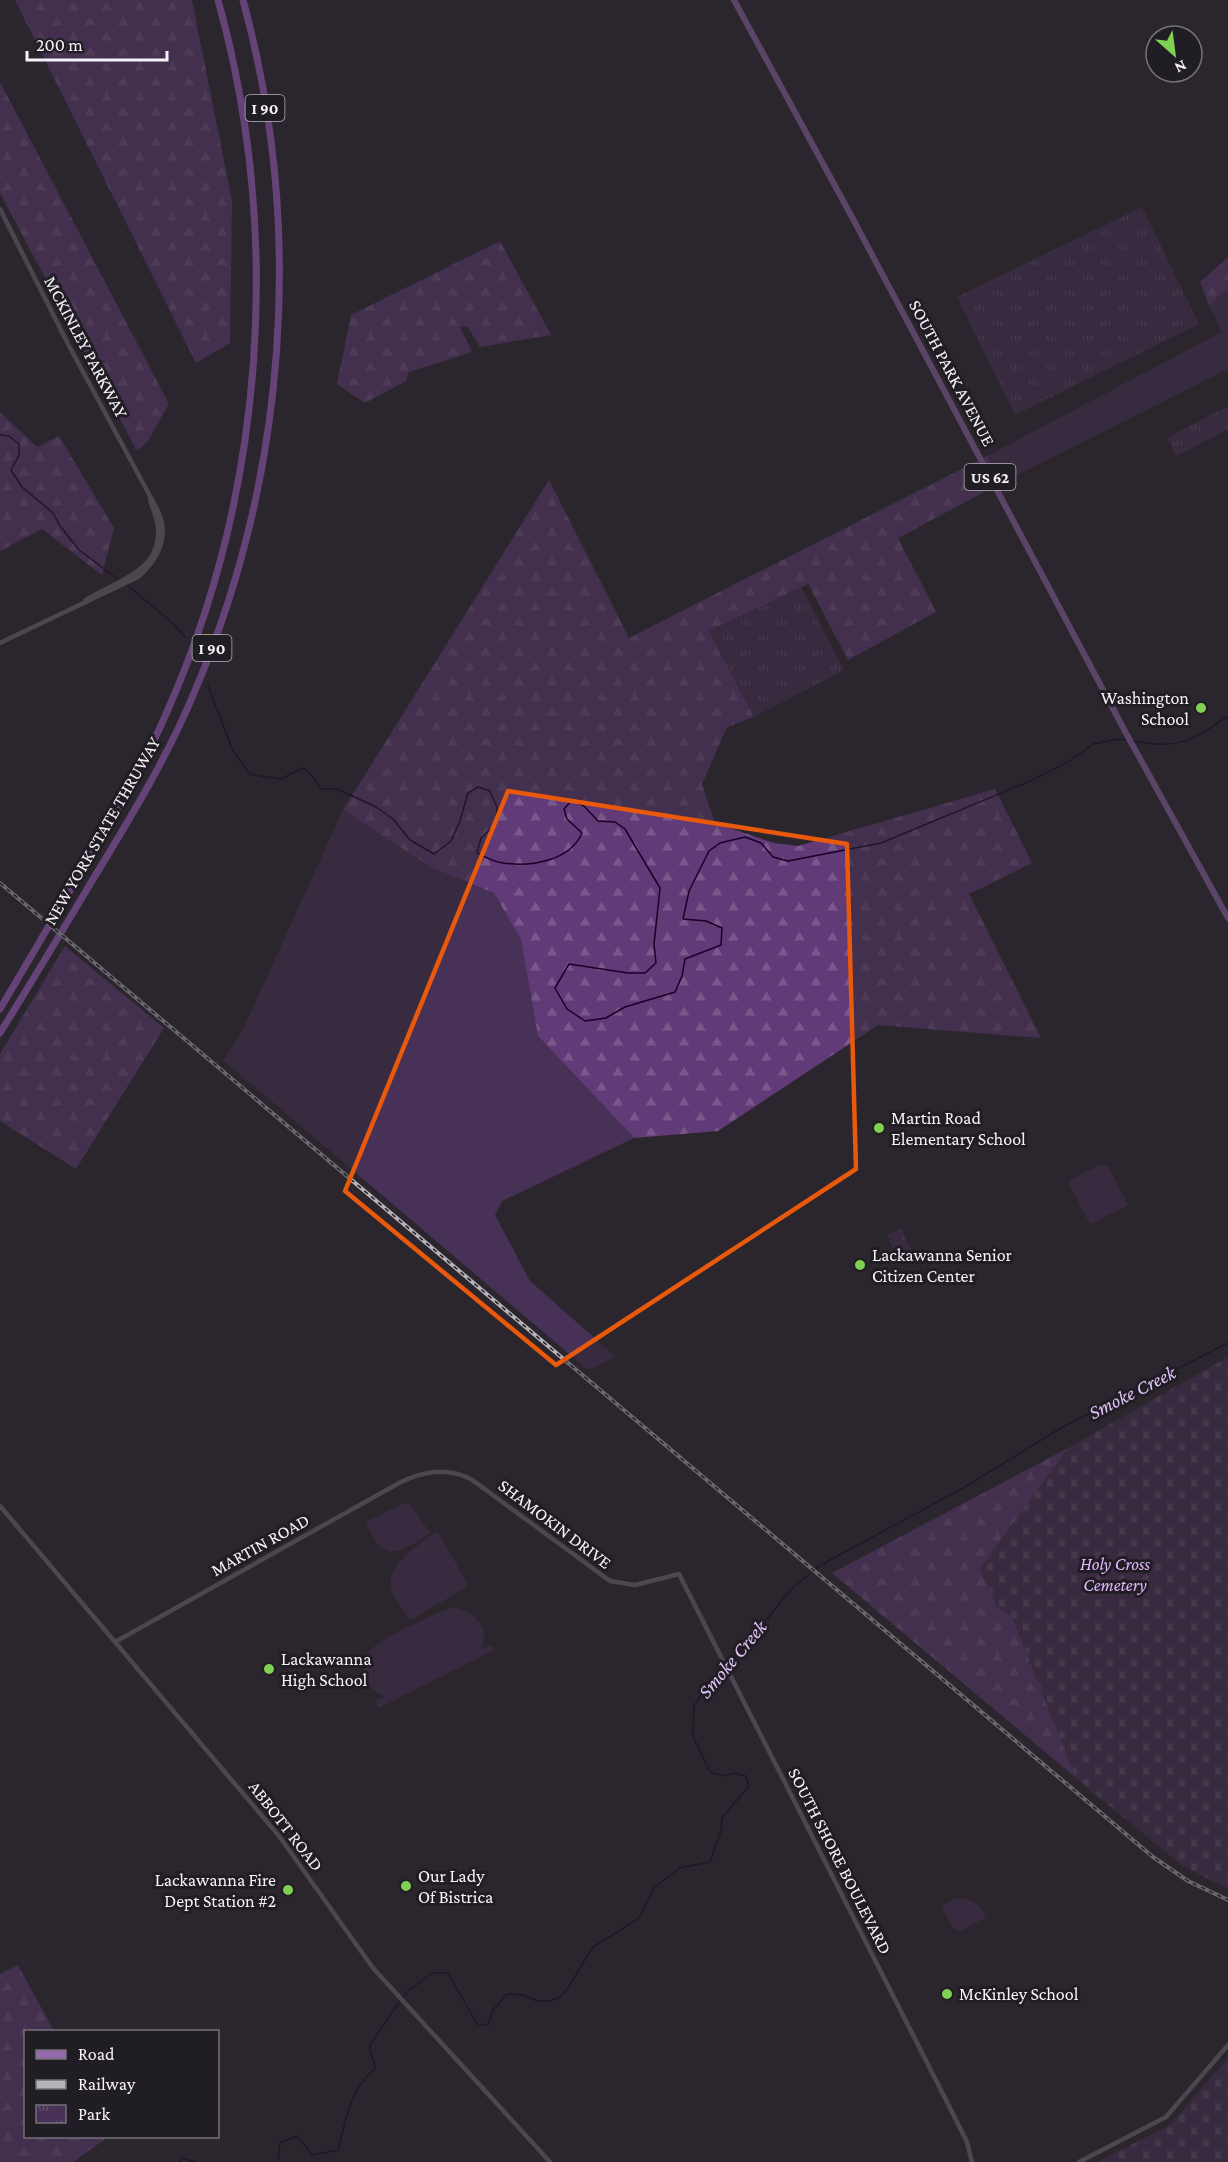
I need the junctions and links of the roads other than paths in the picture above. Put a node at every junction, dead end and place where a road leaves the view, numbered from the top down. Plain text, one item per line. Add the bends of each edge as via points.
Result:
1 (218, 0) edge
2 (243, 0) edge
3 (734, 0) edge
4 (0, 209) edge
5 (0, 644) edge
6 (1228, 918) edge
7 (0, 1009) edge
8 (0, 1033) edge
9 (419, 1474) joint
10 (0, 1506) edge
11 (679, 1574) joint
12 (115, 1642) junction
13 (1228, 2046) edge
14 (550, 2162) edge
15 (972, 2162) edge
16 (1079, 2162) edge

1 - 7 highway, NEW YORK STATE THRUWAY / I 90 via 241,104 255,240 252,382 231,514 202,620 167,713 119,810
2 - 8 highway, NEW YORK STATE THRUWAY / I 90 via 272,153 279,257 274,385 250,522 220,626 168,751 130,821
3 - 6 main road, SOUTH PARK AVENUE / US 62
4 - 5 street, MCKINLEY PARKWAY via 157,509 163,535 149,568
9 - 11 street, SHAMOKIN DRIVE via 448,1472 471,1479 610,1581 636,1585
9 - 12 street, MARTIN ROAD
10 - 12 street, ABBOTT ROAD
11 - 15 street, SOUTH SHORE BOULEVARD via 967,2142
12 - 14 street, ABBOTT ROAD via 279,1836 366,1959
13 - 16 street via 1166,2117

